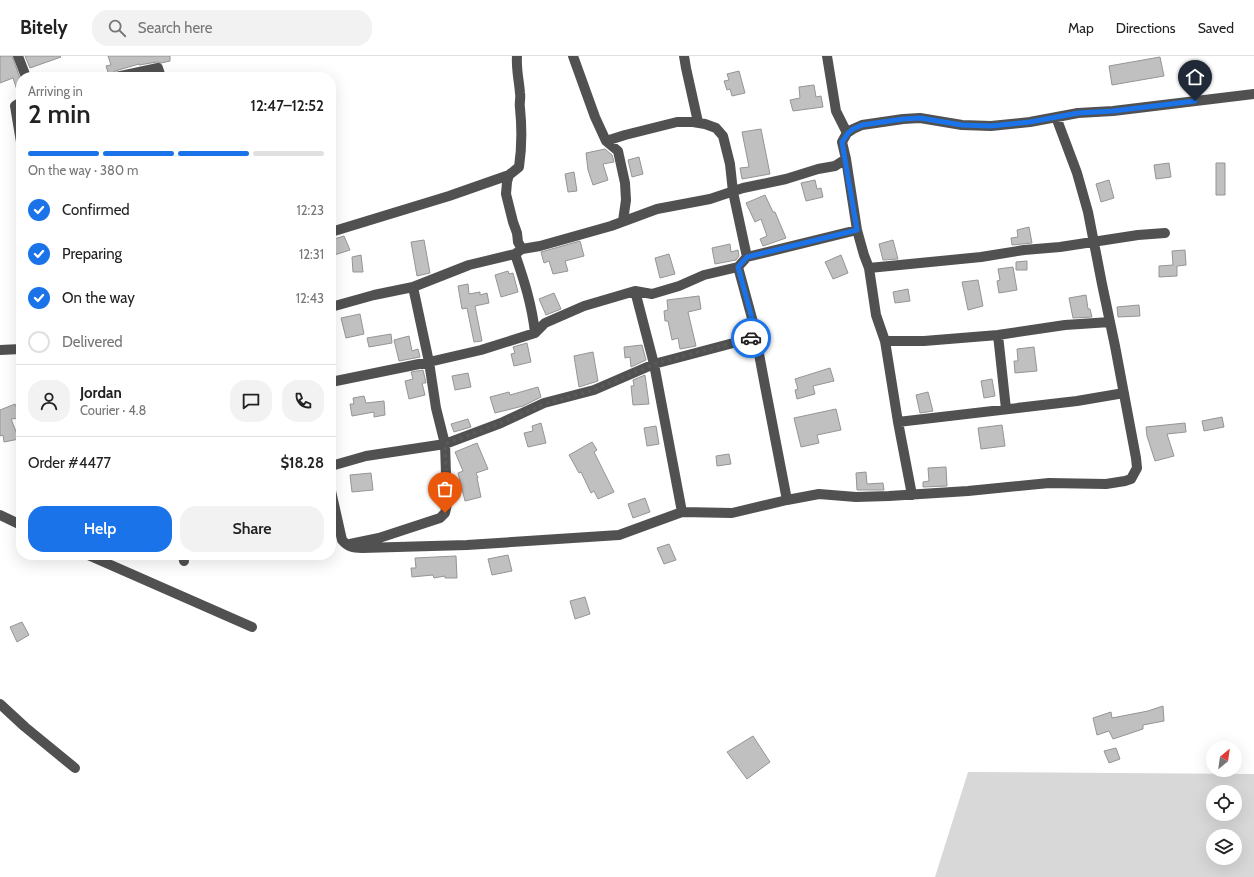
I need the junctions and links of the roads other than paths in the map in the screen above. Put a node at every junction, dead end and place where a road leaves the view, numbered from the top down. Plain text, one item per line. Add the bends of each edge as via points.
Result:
1 (18, 56) edge
2 (517, 56) edge
3 (573, 56) edge
4 (684, 56) edge
5 (827, 56) edge
6 (24, 72) edge
7 (139, 72) edge
8 (159, 72) edge
9 (1254, 94) edge
10 (16, 105) edge
11 (16, 116) edge
12 (1056, 117) junction
13 (698, 122) junction
14 (848, 133) junction
15 (606, 141) junction
16 (846, 159) junction
17 (509, 175) junction
18 (733, 192) junction
19 (623, 221) junction
20 (336, 230) edge
21 (857, 230) junction
22 (1165, 233) dead end
23 (1094, 243) junction
24 (518, 252) junction
25 (747, 257) junction
26 (738, 267) junction
27 (869, 268) junction
28 (413, 287) junction
29 (635, 291) junction
30 (336, 306) edge
31 (1110, 322) junction
32 (535, 332) junction
33 (998, 336) junction
34 (756, 337) junction
35 (885, 341) junction
36 (0, 350) edge
37 (16, 350) edge
38 (429, 362) junction
39 (654, 364) junction
40 (336, 381) edge
41 (1124, 393) junction
42 (1006, 409) junction
43 (898, 422) junction
44 (445, 444) junction
45 (336, 465) edge
46 (912, 495) junction
47 (787, 500) junction
48 (682, 512) junction
49 (336, 513) edge
50 (0, 515) edge
51 (16, 523) edge
52 (346, 545) junction
53 (99, 560) edge
54 (252, 627) dead end
55 (0, 704) edge
56 (75, 768) dead end

1 - 6 street
2 - 17 street via 522,147 519,167
3 - 15 street
4 - 13 street
5 - 14 street via 836,111
7 - 8 street via 158,68
9 - 12 street
10 - 11 street
12 - 14 street via 991,126 962,125 920,118 903,119 862,125
12 - 23 street via 1081,184
13 - 15 street via 677,122
13 - 18 street via 716,128 723,136
14 - 16 street via 842,142
15 - 19 street via 618,151 625,183
16 - 18 street via 835,166
16 - 21 street
17 - 20 street
17 - 24 street via 506,194 517,233
18 - 19 street via 658,209
18 - 25 street
19 - 24 street
21 - 25 street
21 - 27 street
22 - 23 street
23 - 27 street
23 - 31 street
24 - 28 street via 469,265
24 - 32 street
25 - 26 street
26 - 29 street via 704,275 652,294
26 - 34 street
27 - 35 street via 876,316
28 - 30 street
28 - 38 street
29 - 32 street via 572,310 545,323
29 - 39 street
31 - 33 street via 1065,325
31 - 41 street
32 - 38 street via 481,350
33 - 35 street
33 - 42 street
34 - 39 street
34 - 47 street
35 - 43 street
36 - 37 street
38 - 40 street
38 - 44 street
39 - 44 street via 594,390 544,404
39 - 48 street
41 - 42 street
41 - 46 street via 1137,468 1131,479 1111,483 1049,483
42 - 43 street
43 - 46 street
44 - 45 street via 366,456
44 - 52 street via 445,513 440,518 379,538
46 - 47 street via 856,497 820,494
47 - 48 street via 732,513
48 - 52 street via 619,535 390,548 352,548
49 - 52 street via 342,540
50 - 51 street
53 - 54 street
55 - 56 street

